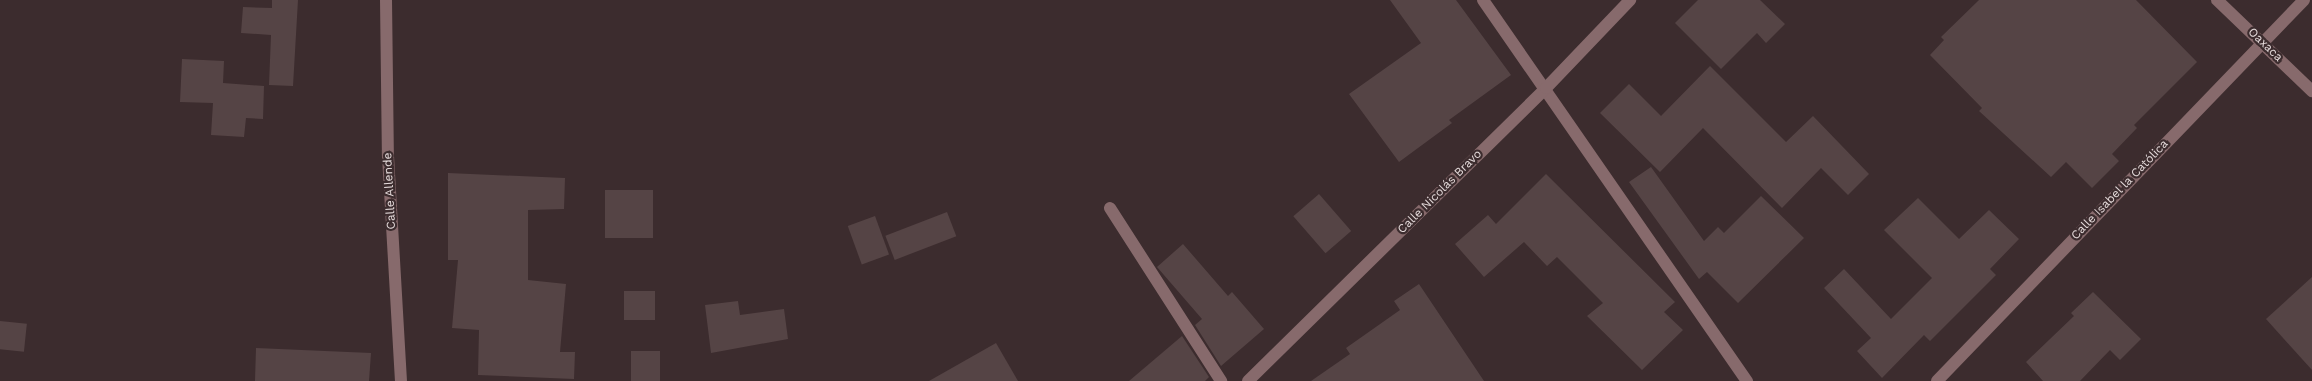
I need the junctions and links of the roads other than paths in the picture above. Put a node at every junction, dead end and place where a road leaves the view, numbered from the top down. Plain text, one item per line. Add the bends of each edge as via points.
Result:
1 (386, 0) edge
2 (1483, 0) edge
3 (1630, 0) edge
4 (2218, 0) edge
5 (2304, 0) edge
6 (2262, 41) junction
7 (1546, 88) junction
8 (2312, 91) edge
9 (1110, 208) dead end
10 (401, 381) edge
11 (1221, 381) edge
12 (1248, 381) edge
13 (1747, 381) edge
14 (1937, 381) edge

1 - 10 street, Calle Allende via 388,156
2 - 7 street
3 - 7 street, Calle Nicolás Bravo
4 - 6 street, Oaxaca
5 - 6 street, Calle Isabel la Católica
6 - 8 street, Oaxaca
6 - 14 street, Calle Isabel la Católica
7 - 12 street, Calle Nicolás Bravo
7 - 13 street
9 - 11 street

